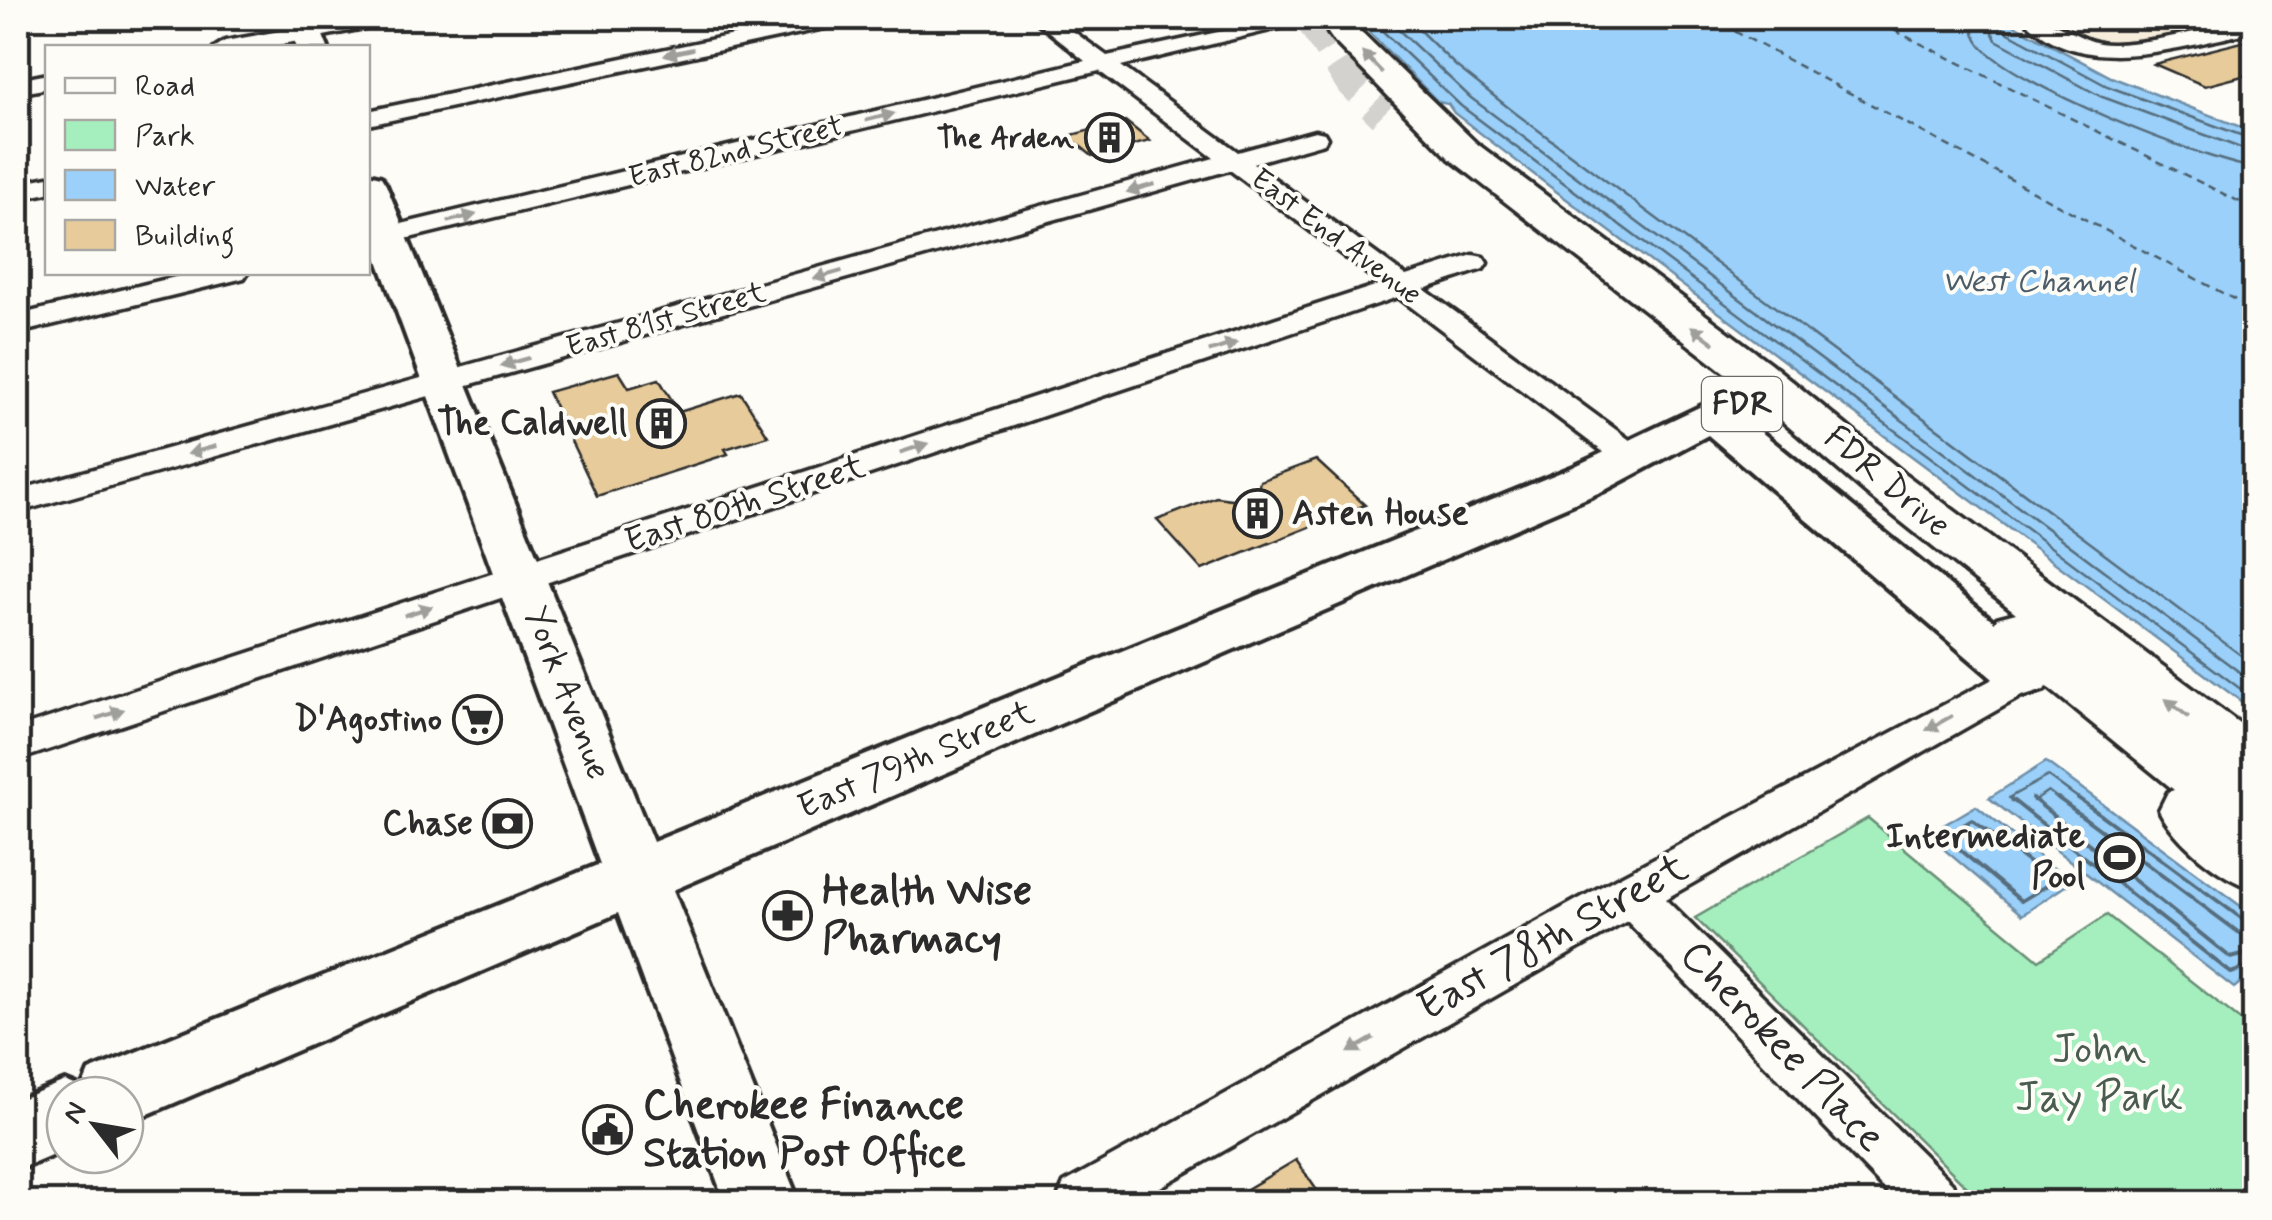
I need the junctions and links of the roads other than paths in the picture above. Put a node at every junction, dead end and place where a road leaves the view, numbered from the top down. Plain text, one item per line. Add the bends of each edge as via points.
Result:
1 (384, 18) edge
2 (843, 18) edge
3 (1042, 18) edge
4 (2034, 18) edge
5 (1275, 22) dead end
6 (2254, 26) edge
7 (307, 32) edge
8 (1344, 34) dead end
9 (240, 45) edge
10 (1104, 64) junction
11 (45, 82) edge
12 (18, 86) edge
13 (1384, 113) tunnel mouth
14 (370, 118) edge
15 (1316, 138) dead end
16 (1235, 162) junction
17 (45, 186) edge
18 (18, 192) edge
19 (370, 197) edge
20 (377, 238) edge
21 (1473, 264) dead end
22 (222, 275) edge
23 (1403, 288) junction
24 (18, 324) edge
25 (445, 382) junction
26 (1712, 415) joint
27 (1630, 456) junction
28 (18, 501) edge
29 (522, 576) junction
30 (2025, 676) junction
31 (18, 744) edge
32 (2254, 767) edge
33 (2254, 819) edge
34 (2254, 862) edge
35 (637, 878) junction
36 (1629, 893) junction
37 (145, 1082) edge
38 (45, 1124) edge
39 (18, 1135) edge
40 (762, 1202) edge
41 (1082, 1202) edge
42 (1934, 1202) edge

1 - 7 street
2 -> 14 street
3 - 10 street, East End Avenue
4 - 6 street via 2096,50 2150,47
5 - 10 street, East 82nd Street
7 - 9 street
32 -> 8 highway, FDR Drive / FDR via 1463,151
10 - 16 street, East End Avenue
20 -> 10 street, East 82nd Street
11 - 12 street
13 - 33 highway, FDR Drive / FDR via 1440,166
15 - 16 street, East 81st Street
16 - 23 street, East End Avenue
16 -> 25 street, East 81st Street
17 - 18 street
19 - 20 main road, York Avenue
20 - 25 main road, York Avenue
21 - 23 street, East 80th Street
22 - 24 street
23 - 27 street, East End Avenue
29 -> 23 street, East 80th Street
25 -> 28 street, East 81st Street
25 - 29 main road, York Avenue
26 - 27 main road, East 79th Street
26 - 30 main road, FDR Drive
27 - 35 main road, East 79th Street
31 -> 29 street, East 80th Street
29 - 35 main road, York Avenue
30 - 34 highway
30 -> 36 street, East 78th Street
35 - 37 main road, East 79th Street
35 - 40 main road, York Avenue
36 -> 41 street, East 78th Street
36 - 42 street, Cherokee Place
38 - 39 main road

